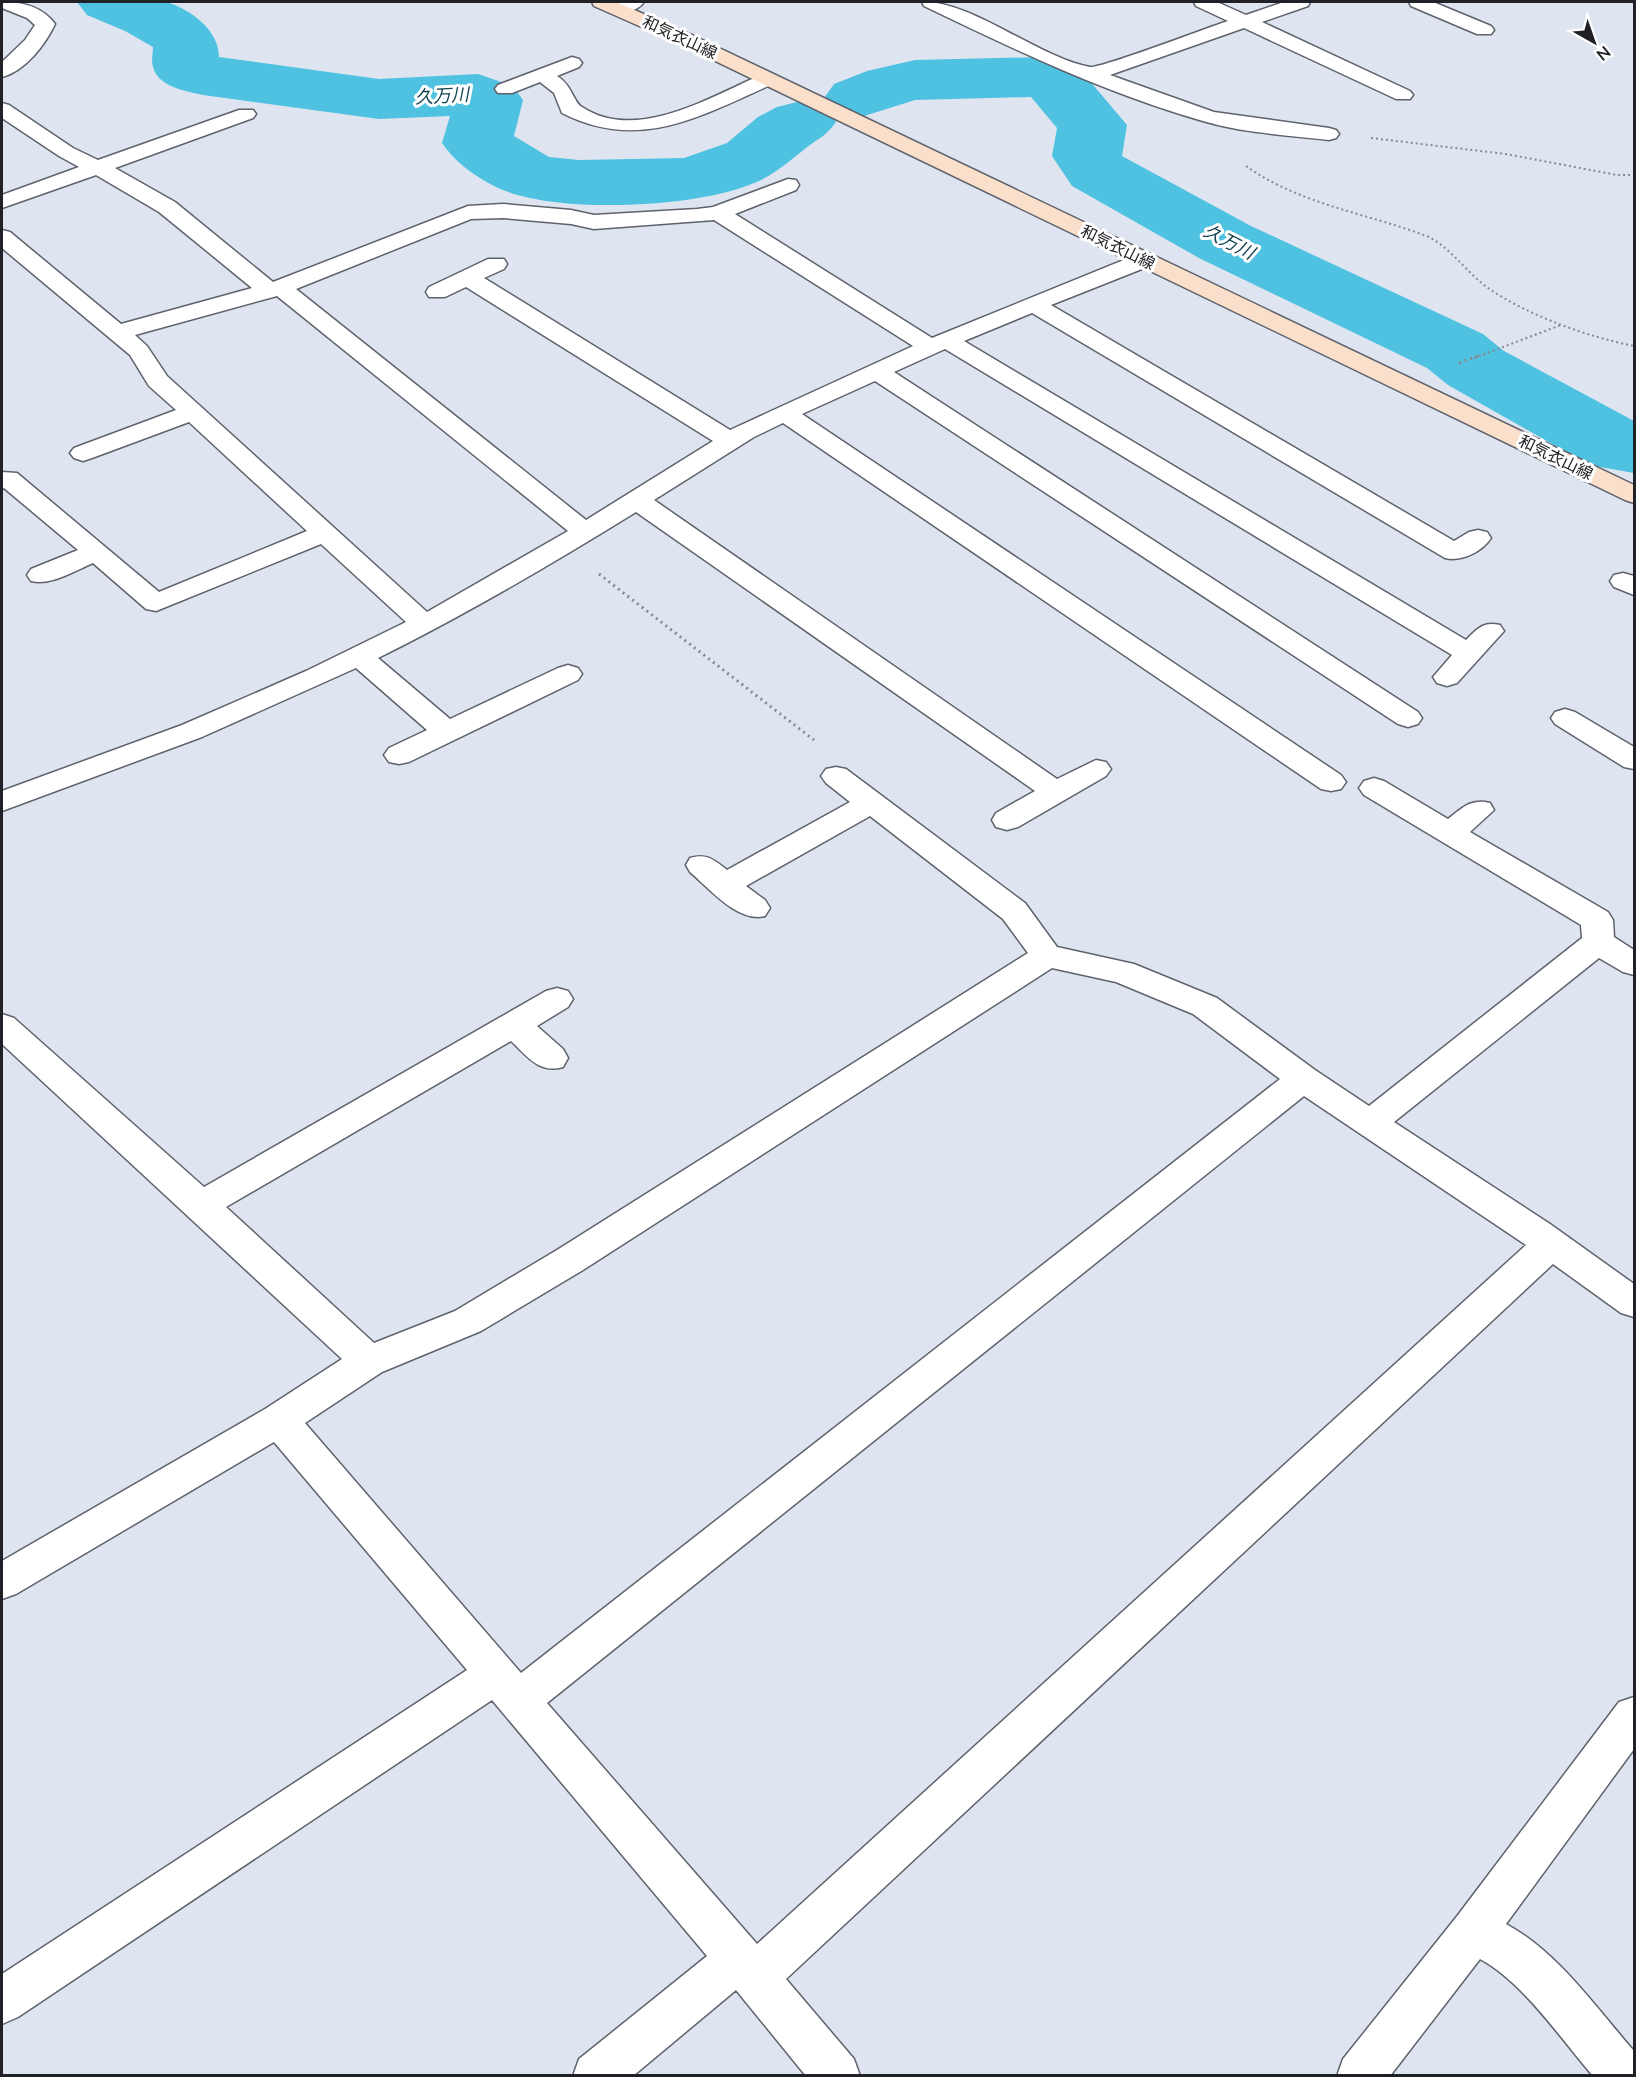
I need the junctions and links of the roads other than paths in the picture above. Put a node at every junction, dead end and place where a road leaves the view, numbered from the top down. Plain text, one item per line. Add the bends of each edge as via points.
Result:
1 (2, 2) edge
2 (932, 2) edge
3 (1203, 2) edge
4 (1301, 2) edge
5 (1418, 2) edge
6 (618, 4) edge
7 (1245, 21) junction
8 (1484, 30) dead end
9 (572, 63) dead end
10 (2, 71) edge
11 (540, 75) junction
12 (1091, 75) junction
13 (768, 79) junction
14 (505, 89) dead end
15 (1403, 95) dead end
16 (2, 109) edge
17 (246, 114) dead end
18 (1329, 134) road end
19 (96, 168) junction
20 (788, 185) dead end
21 (2, 202) edge
22 (718, 213) junction
23 (2, 237) edge
24 (1144, 260) junction
25 (496, 264) dead end
26 (467, 278) junction
27 (275, 289) junction
28 (437, 292) dead end
29 (1033, 304) junction
30 (117, 333) junction
31 (938, 344) junction
32 (876, 371) junction
33 (193, 412) junction
34 (784, 413) junction
35 (730, 441) junction
36 (83, 453) dead end
37 (2, 481) edge
38 (1635, 495) edge
39 (636, 500) junction
40 (586, 532) junction
41 (324, 533) junction
42 (1478, 538) dead end
43 (96, 552) junction
44 (40, 575) dead end
45 (424, 624) junction
46 (1490, 632) dead end
47 (1469, 654) junction
48 (359, 656) junction
49 (568, 674) dead end
50 (1447, 677) dead end
51 (1408, 718) dead end
52 (1565, 718) dead end
53 (447, 732) junction
54 (399, 755) dead end
55 (1635, 760) edge
56 (1096, 769) dead end
57 (836, 776) road end
58 (1331, 782) dead end
59 (1374, 788) dead end
60 (1056, 792) junction
61 (2, 801) edge
62 (871, 803) junction
63 (1479, 810) dead end
64 (1006, 820) dead end
65 (1449, 833) junction
66 (701, 865) dead end
67 (725, 884) junction
68 (754, 908) dead end
69 (1598, 942) junction
70 (1047, 956) junction
71 (1635, 964) edge
72 (557, 999) dead end
73 (514, 1024) junction
74 (2, 1026) edge
75 (551, 1058) dead end
76 (1303, 1079) junction
77 (1370, 1123) junction
78 (201, 1204) junction
79 (1551, 1244) junction
80 (1635, 1303) edge
81 (369, 1361) junction
82 (279, 1420) junction
83 (2, 1581) edge
84 (508, 1687) junction
85 (1635, 1716) edge
86 (1474, 1930) junction
87 (747, 1968) junction
88 (2, 2001) edge
89 (596, 2076) edge
90 (837, 2076) edge
91 (1360, 2076) edge
92 (1625, 2076) edge

1 - 10 street via 34,14 45,24 27,49
2 - 12 street
3 - 7 street
4 - 7 street
5 - 8 street
6 - 13 main road, 和気衣山線
7 - 12 street
7 - 15 street
9 - 11 street
11 - 13 street via 557,83 567,94 569,109 584,120 613,125 650,125 675,118
11 - 14 street
12 - 18 street via 1210,117
13 - 24 main road, 和気衣山線
16 - 19 street
17 - 19 street
19 - 21 street
19 - 27 street via 167,207
20 - 22 street
22 - 27 street via 594,222 503,211 468,213
22 - 31 street
23 - 30 street
24 - 29 street
24 - 38 main road, 和気衣山線
25 - 26 street
26 - 28 street
26 - 35 street
27 - 30 street
27 - 40 street
29 - 31 street
29 - 42 street via 1454,552
30 - 33 street via 139,351 158,381
31 - 32 street
31 - 47 street
32 - 34 street
32 - 51 street
33 - 36 street
33 - 41 street
34 - 35 street
34 - 58 street
35 - 39 street
37 - 43 street via 8,478
39 - 40 street
39 - 60 street
40 - 45 street
41 - 43 street via 156,603
41 - 45 street
43 - 44 street
45 - 48 street
46 - 47 street
47 - 50 street
48 - 53 street
48 - 61 street via 192,731
49 - 53 street
52 - 55 street
53 - 54 street
56 - 60 street
57 - 62 street
59 - 65 street
60 - 64 street
62 - 67 street
62 - 70 street via 1014,911
63 - 65 street
65 - 69 street via 1597,920
66 - 67 street
67 - 68 street
69 - 71 street
69 - 77 street
70 - 76 street via 1123,972 1205,1006
70 - 81 street via 478,1315
72 - 73 street
73 - 75 street
73 - 78 street
74 - 78 street
76 - 77 street
76 - 84 street
77 - 79 street
78 - 81 street
79 - 80 street
79 - 87 street
81 - 82 street
82 - 83 street
82 - 84 street
84 - 87 street
84 - 88 street
85 - 86 street
86 - 91 street
86 - 92 street via 1509,1950 1538,1978
87 - 89 street
87 - 90 street

